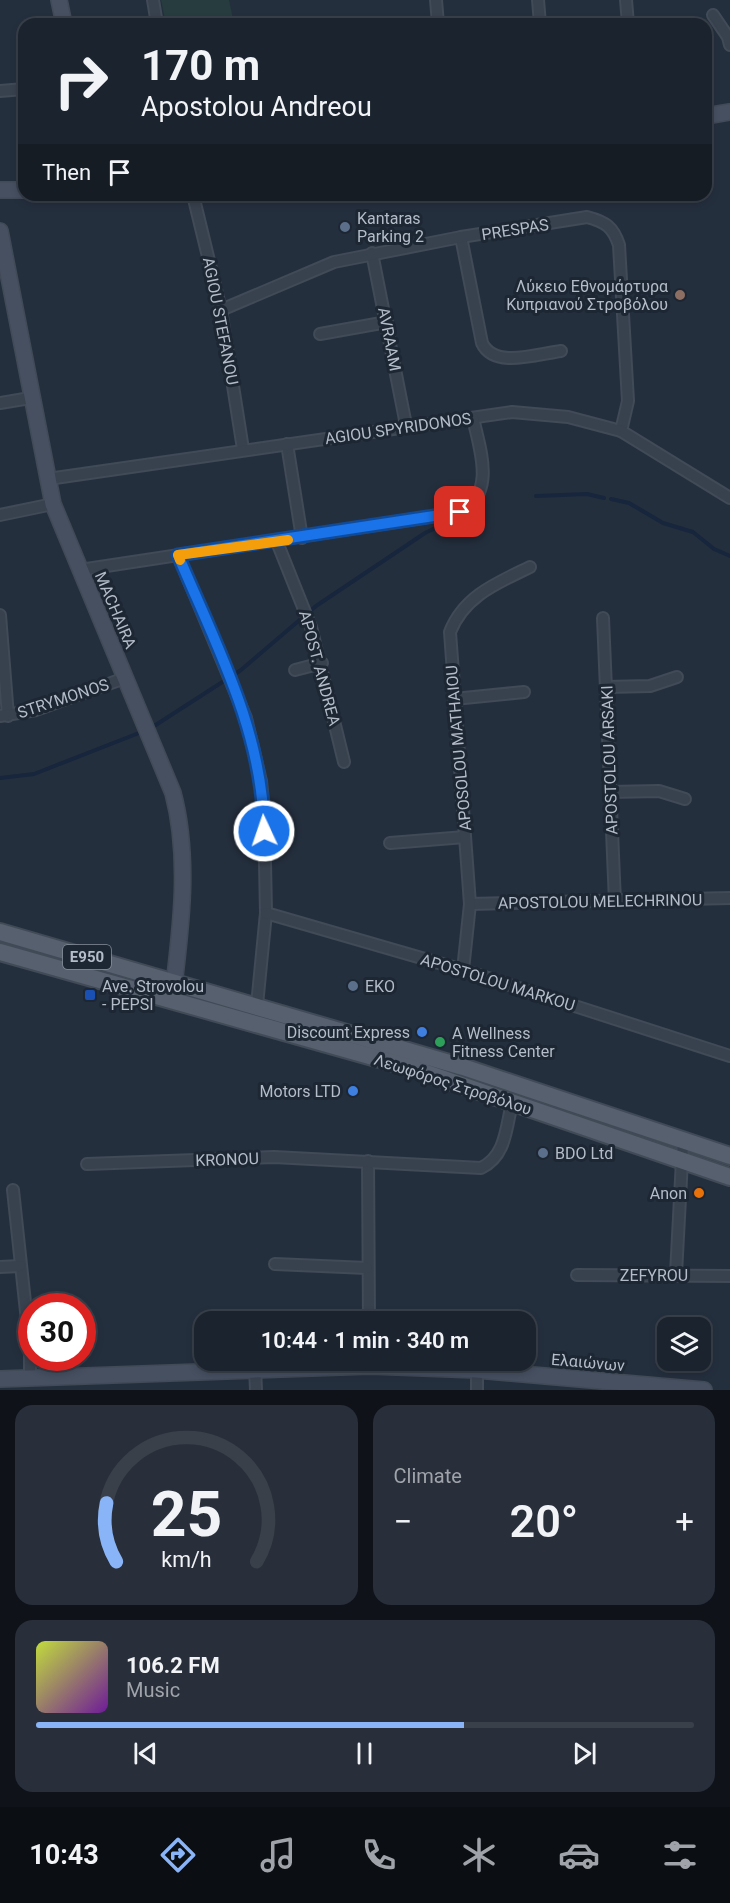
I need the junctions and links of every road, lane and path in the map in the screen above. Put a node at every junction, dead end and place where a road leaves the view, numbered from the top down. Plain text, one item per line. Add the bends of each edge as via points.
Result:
1 (59, 0) edge
2 (153, 0) edge
3 (436, 0) edge
4 (538, 0) edge
5 (626, 0) edge
6 (713, 15) dead end
7 (63, 18) edge
8 (156, 18) edge
9 (438, 18) edge
10 (540, 18) edge
11 (628, 18) edge
12 (730, 45) edge
13 (18, 90) edge
14 (0, 91) edge
15 (730, 112) edge
16 (712, 115) edge
17 (0, 190) edge
18 (18, 190) edge
19 (194, 201) edge
20 (0, 231) edge
21 (461, 237) junction
22 (372, 253) junction
23 (6, 298) edge
24 (221, 310) junction
25 (387, 322) junction
26 (320, 334) dead end
27 (561, 351) dead end
28 (30, 398) junction
29 (0, 403) edge
30 (473, 418) junction
31 (406, 425) junction
32 (621, 431) junction
33 (287, 444) junction
34 (243, 449) junction
35 (48, 479) junction
36 (730, 498) edge
37 (53, 504) junction
38 (0, 515) edge
39 (302, 538) junction
40 (277, 542) junction
41 (178, 555) junction
42 (530, 567) dead end
43 (80, 570) junction
44 (0, 615) edge
45 (603, 618) dead end
46 (322, 663) junction
47 (295, 670) dead end
48 (676, 677) dead end
49 (125, 678) junction
50 (606, 687) junction
51 (524, 692) dead end
52 (454, 699) junction
53 (4, 716) edge
54 (344, 762) dead end
55 (610, 792) junction
56 (685, 799) dead end
57 (465, 837) junction
58 (390, 843) dead end
59 (730, 898) edge
60 (615, 902) junction
61 (470, 904) junction
62 (266, 913) junction
63 (0, 932) edge
64 (0, 952) edge
65 (463, 970) junction
66 (175, 981) junction
67 (172, 1001) junction
68 (257, 1005) junction
69 (730, 1056) edge
70 (512, 1103) junction
71 (683, 1141) junction
72 (730, 1156) edge
73 (368, 1161) junction
74 (681, 1161) junction
75 (87, 1164) dead end
76 (730, 1176) edge
77 (13, 1190) dead end
78 (275, 1264) dead end
79 (20, 1266) junction
80 (0, 1267) edge
81 (368, 1268) junction
82 (676, 1274) junction
83 (577, 1275) dead end
84 (730, 1276) edge
85 (369, 1311) edge
86 (194, 1371) edge
87 (255, 1371) edge
88 (477, 1371) edge
89 (488, 1371) edge
90 (30, 1378) junction
91 (0, 1379) edge
92 (256, 1390) edge
93 (477, 1390) edge
94 (704, 1390) edge

1 - 7 street
2 - 8 street
3 - 9 street
4 - 10 street
5 - 11 street
6 - 12 street
13 - 14 street
15 - 16 street
17 - 18 street
19 - 24 street, AGIOU STEFANOU
20 - 23 street, MACHAIRA
21 - 22 street, PRESPAS
21 - 27 street via 482,343 489,353 500,358
21 - 32 street, PRESPAS via 587,217 612,228 619,245 628,401
22 - 24 street, PRESPAS via 334,262
22 - 25 street, AVRAAM
23 - 28 street, MACHAIRA
24 - 34 street, AGIOU STEFANOU
25 - 26 street
25 - 31 street, AVRAAM
28 - 29 street
28 - 35 street, MACHAIRA
30 - 31 street, AGIOU SPYRIDONOS
30 - 32 street, AGIOU SPYRIDONOS via 512,412 546,413
30 - 39 street via 483,467 482,486 470,506 446,515
31 - 33 street, AGIOU SPYRIDONOS
32 - 36 street, AGIOU SPYRIDONOS
33 - 34 street, AGIOU SPYRIDONOS
33 - 39 street
34 - 35 street, AGIOU SPYRIDONOS
35 - 37 street, MACHAIRA
37 - 38 street
37 - 43 street, MACHAIRA
39 - 40 street
40 - 41 street
40 - 46 street, APOST. ANDREA
41 - 43 street
41 - 62 street via 233,684 254,745 264,811
42 - 52 street, APOSOLOU MATHAIOU via 486,588 456,617 449,652
43 - 49 street, MACHAIRA
44 - 53 street
45 - 50 street, APOSTOLOU ARSAKI
46 - 47 street
46 - 54 street, APOST. ANDREA
48 - 50 street via 650,686
49 - 53 street, STRYMONOS via 36,710
49 - 66 street, MACHAIRA via 173,793 182,834
50 - 55 street, APOSTOLOU ARSAKI
51 - 52 street
52 - 57 street, APOSOLOU MATHAIOU
55 - 56 street via 659,791
55 - 60 street, APOSTOLOU ARSAKI
57 - 58 street
57 - 61 street, APOSOLOU MATHAIOU
59 - 60 street, APOSTOLOU MELECHRINOU
60 - 61 street, APOSTOLOU MELECHRINOU
61 - 65 street, APOSOLOU MATHAIOU
62 - 65 street, APOSTOLOU MARKOU
62 - 68 street
63 - 66 main road, Λεωφόρος Στροβόλου / E950
64 - 67 main road, Λεωφόρος Στροβόλου / E950
65 - 69 street, APOSTOLOU MARKOU
66 - 67 street, MACHAIRA
66 - 68 main road, Λεωφόρος Στροβόλου / E950
67 - 70 main road, Λεωφόρος Στροβόλου / E950 via 412,1068
68 - 71 main road, Λεωφόρος Στροβόλου / E950 via 463,1067
70 - 73 street, KRONOU via 501,1151 489,1165 481,1168
70 - 74 main road, Λεωφόρος Στροβόλου / E950
71 - 72 main road, Λεωφόρος Στροβόλου / E950
71 - 74 street
73 - 75 street, KRONOU via 274,1157
73 - 81 street
74 - 76 main road, Λεωφόρος Στροβόλου / E950
74 - 82 street
77 - 79 street
78 - 81 street
79 - 80 street
79 - 90 street via 30,1340
81 - 85 street
82 - 83 street, ZEFYROU
82 - 84 street, ZEFYROU
86 - 90 street, Ελαιώνων
87 - 92 street
88 - 93 street
89 - 94 street, Ελαιώνων
90 - 91 street, Ελαιώνων

